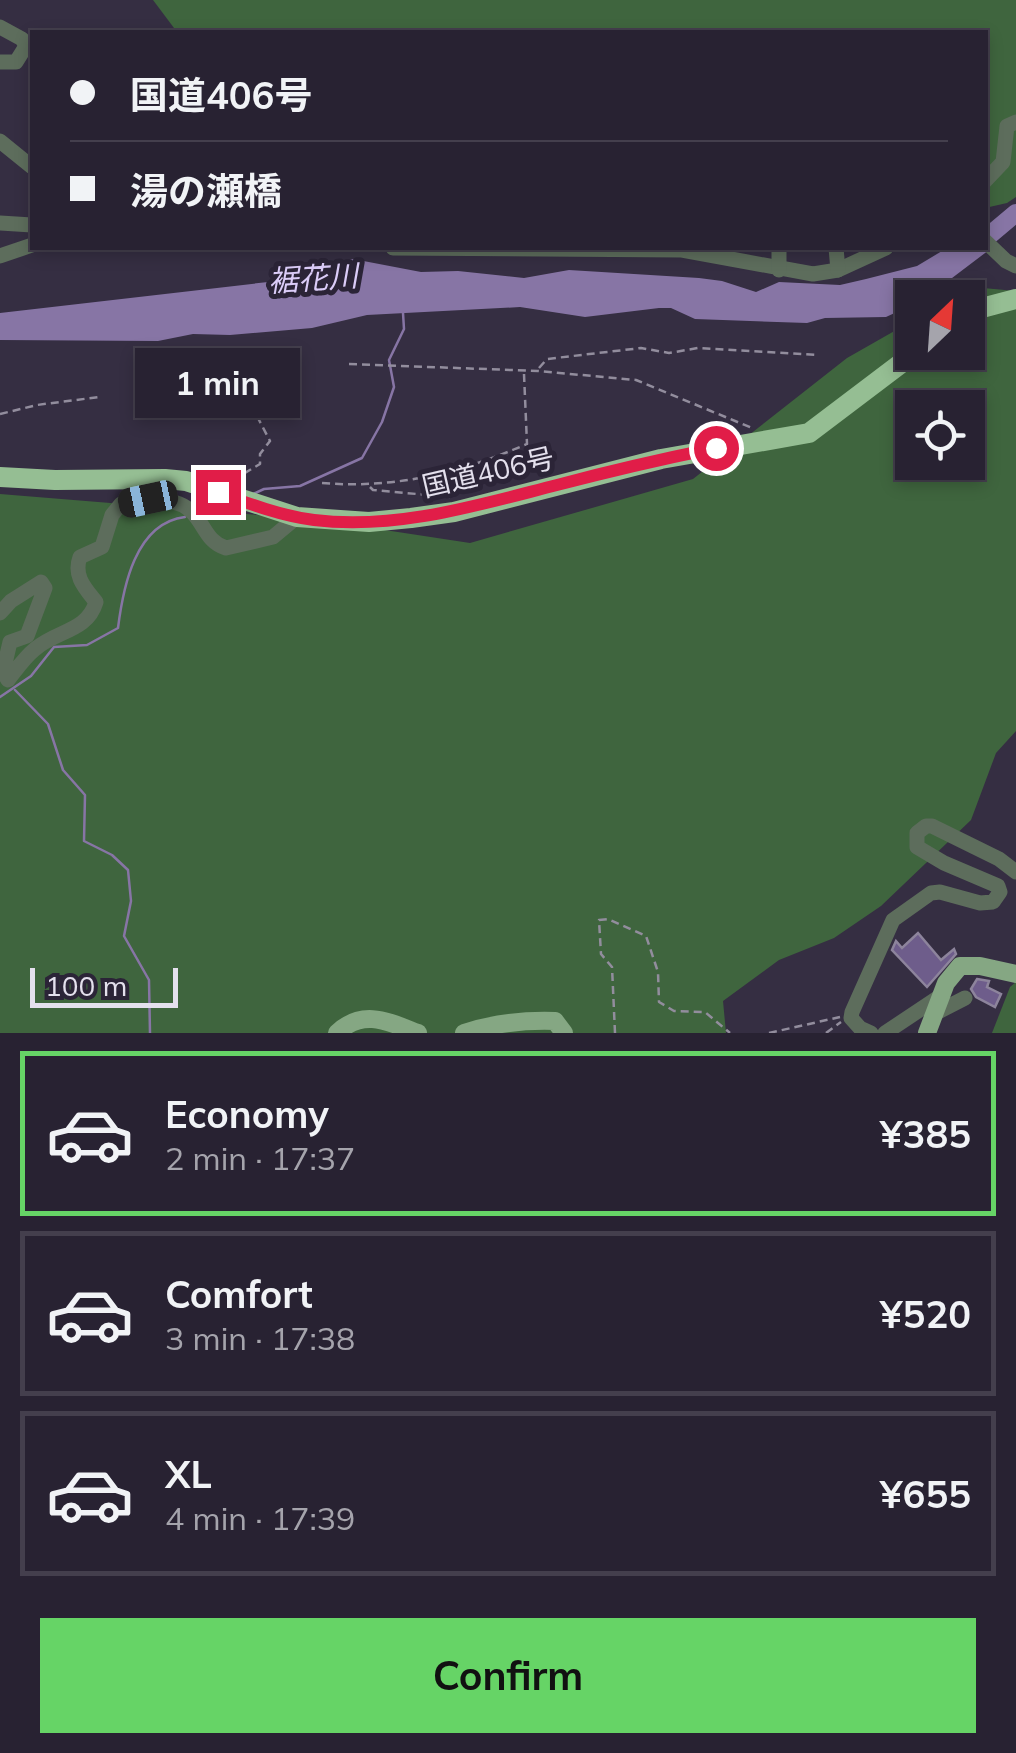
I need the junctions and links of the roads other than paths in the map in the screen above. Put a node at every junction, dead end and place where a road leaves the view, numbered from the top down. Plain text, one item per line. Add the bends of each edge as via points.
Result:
1 (0, 27) edge
2 (0, 62) edge
3 (1016, 122) edge
4 (0, 141) edge
5 (30, 165) edge
6 (988, 179) edge
7 (0, 223) edge
8 (30, 225) edge
9 (988, 243) edge
10 (30, 246) edge
11 (682, 250) edge
12 (779, 250) edge
13 (836, 250) edge
14 (882, 250) edge
15 (0, 256) edge
16 (1011, 264) edge
17 (779, 270) junction
18 (838, 270) junction
19 (1016, 299) edge
20 (985, 307) edge
21 (895, 368) edge
22 (0, 476) edge
23 (289, 515) junction
24 (0, 613) edge
25 (1016, 872) edge
26 (1016, 974) edge
27 (965, 998) dead end
28 (939, 1004) junction
29 (337, 1033) edge
30 (418, 1033) edge
31 (464, 1033) edge
32 (564, 1033) edge
33 (872, 1033) edge
34 (885, 1033) edge
35 (927, 1033) edge

1 - 2 street via 26,46 16,62
3 - 6 street via 1007,126 1003,162
4 - 5 street
7 - 8 street
9 - 16 street
10 - 15 street
11 - 17 street
12 - 17 street
13 - 18 street
14 - 18 street
17 - 18 street
19 - 20 highway
21 - 23 highway, 国道406号 via 809,433 660,460 454,512 369,522
22 - 23 highway, 国道406号 via 186,481 223,487
23 - 24 street via 273,538 226,548 207,536 192,511 175,503 121,504 102,547 76,566 96,602 92,617 32,651 8,680 2,672 10,642 27,636 45,588 41,582 32,586
25 - 33 street via 932,826 916,833 917,847 1000,892 980,904 930,893 893,920 851,1018
26 - 28 main road via 960,966
27 - 28 street
28 - 34 street
28 - 35 main road
29 - 30 main road via 366,1018 382,1018
31 - 32 main road via 531,1020 556,1021

